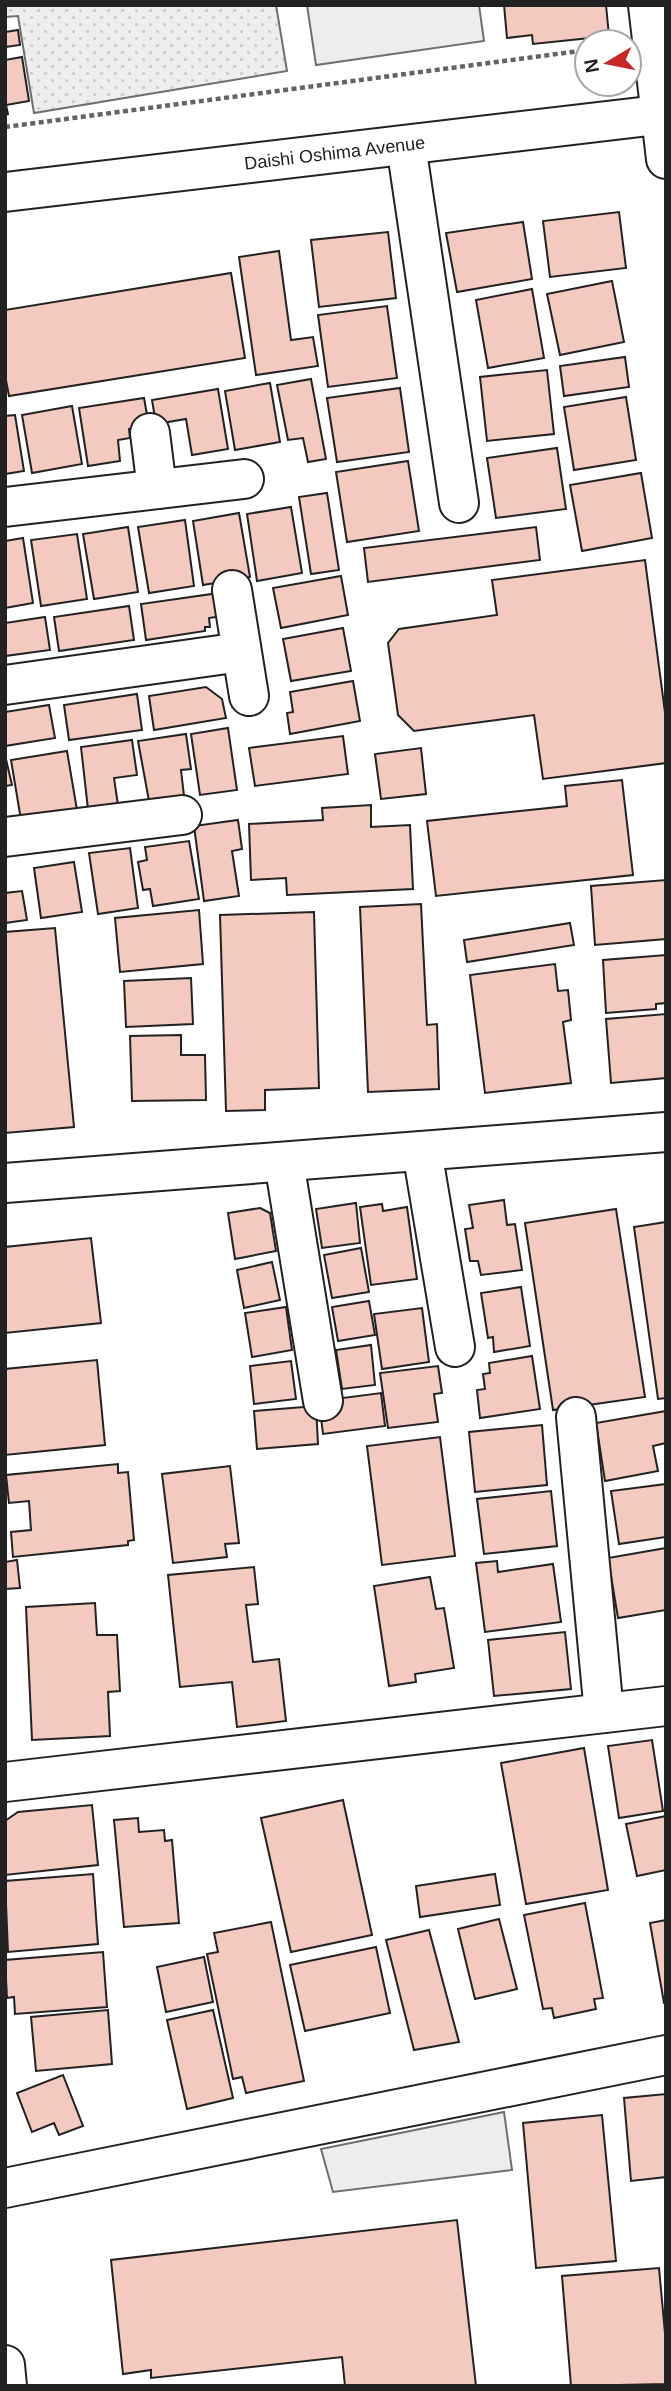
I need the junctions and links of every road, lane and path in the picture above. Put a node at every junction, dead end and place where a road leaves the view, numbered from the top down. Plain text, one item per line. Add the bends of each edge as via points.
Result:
1 (648, 5) edge
2 (573, 52) edge
3 (663, 114) edge
4 (5, 127) edge
5 (406, 145) junction
6 (666, 159) edge
7 (5, 192) edge
8 (150, 433) dead end
9 (244, 479) dead end
10 (157, 489) junction
11 (459, 503) dead end
12 (5, 507) edge
13 (232, 590) dead end
14 (241, 652) junction
15 (5, 685) edge
16 (249, 696) dead end
17 (182, 815) dead end
18 (5, 837) edge
19 (666, 1132) edge
20 (422, 1151) junction
21 (284, 1162) junction
22 (5, 1183) edge
23 (455, 1347) dead end
24 (323, 1401) dead end
25 (576, 1417) dead end
26 (666, 1706) edge
27 (604, 1713) junction
28 (5, 1782) edge
29 (666, 2055) edge
30 (5, 2188) edge
31 (5, 2365) edge
32 (7, 2386) edge

1 - 3 street
2 - 4 path
3 - 5 street, Daishi Oshima Avenue
3 - 6 street
5 - 7 street, Daishi Oshima Avenue
5 - 11 street
8 - 10 street
9 - 10 street
10 - 12 street
13 - 14 street
14 - 15 street
14 - 16 street
17 - 18 street
19 - 20 street
20 - 21 street
20 - 23 street
21 - 22 street
21 - 24 street
25 - 27 street
26 - 27 street
27 - 28 street
29 - 30 street
31 - 32 street

